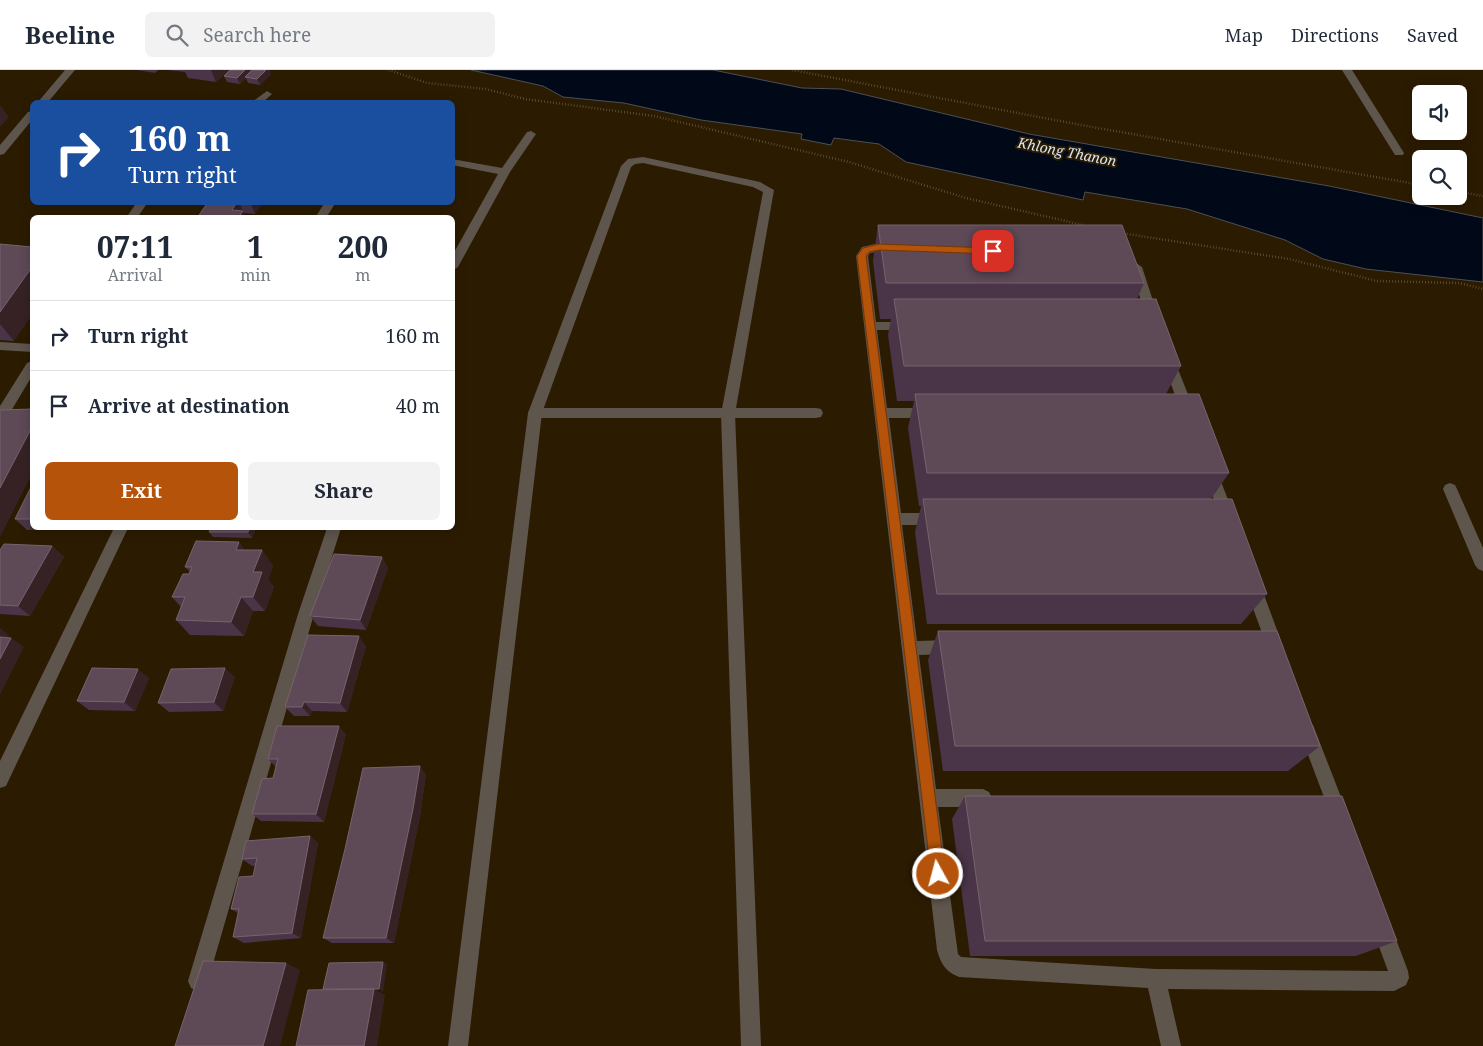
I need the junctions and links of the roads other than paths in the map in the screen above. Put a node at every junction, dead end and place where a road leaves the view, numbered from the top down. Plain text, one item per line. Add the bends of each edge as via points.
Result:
1 (70, 70) edge
2 (1347, 70) edge
3 (267, 94) dead end
4 (45, 100) edge
5 (260, 100) edge
6 (30, 116) edge
7 (530, 134) dead end
8 (0, 152) edge
9 (1399, 153) dead end
10 (455, 163) edge
11 (505, 172) junction
12 (141, 205) edge
13 (132, 215) edge
14 (907, 248) edge
15 (455, 262) edge
16 (1136, 267) edge
17 (870, 326) junction
18 (920, 326) edge
19 (0, 346) edge
20 (30, 348) edge
21 (30, 369) edge
22 (535, 413) junction
23 (816, 413) dead end
24 (881, 413) junction
25 (940, 413) edge
26 (728, 414) junction
27 (0, 417) edge
28 (1195, 430) edge
29 (1204, 456) edge
30 (1450, 489) dead end
31 (1208, 518) edge
32 (1228, 518) junction
33 (894, 519) junction
34 (953, 519) edge
35 (120, 530) edge
36 (333, 530) edge
37 (1235, 536) edge
38 (1483, 565) edge
39 (1248, 573) edge
40 (1275, 646) junction
41 (1256, 647) edge
42 (910, 648) junction
43 (970, 648) edge
44 (1282, 664) edge
45 (1302, 717) edge
46 (0, 780) edge
47 (1312, 797) edge
48 (1332, 797) junction
49 (929, 798) junction
50 (998, 798) edge
51 (1346, 834) edge
52 (1374, 907) edge
53 (1156, 979) junction
54 (193, 999) edge
55 (458, 1046) edge
56 (751, 1046) edge
57 (1171, 1046) edge

1 - 4 street
2 - 9 street
3 - 5 street
6 - 8 street
7 - 11 street
10 - 11 street
11 - 15 street
12 - 13 street
14 - 17 street via 879,247 866,250 862,256
16 - 28 street via 1183,412
17 - 18 street
17 - 24 street
19 - 20 street
21 - 27 street
22 - 26 street
22 - 26 street via 626,166 632,161 643,160 756,184 768,190
22 - 55 street
23 - 26 street
24 - 25 street
24 - 33 street
26 - 56 street
29 - 32 street
30 - 38 street
31 - 32 street
32 - 37 street
33 - 34 street
33 - 42 street
35 - 46 street
36 - 54 street
39 - 40 street
40 - 41 street
40 - 44 street
42 - 43 street
42 - 49 street
45 - 48 street
47 - 48 street
48 - 51 street
49 - 50 street
49 - 53 street via 947,950 954,965
52 - 53 street via 1398,971 1399,978 1394,981
53 - 57 street

